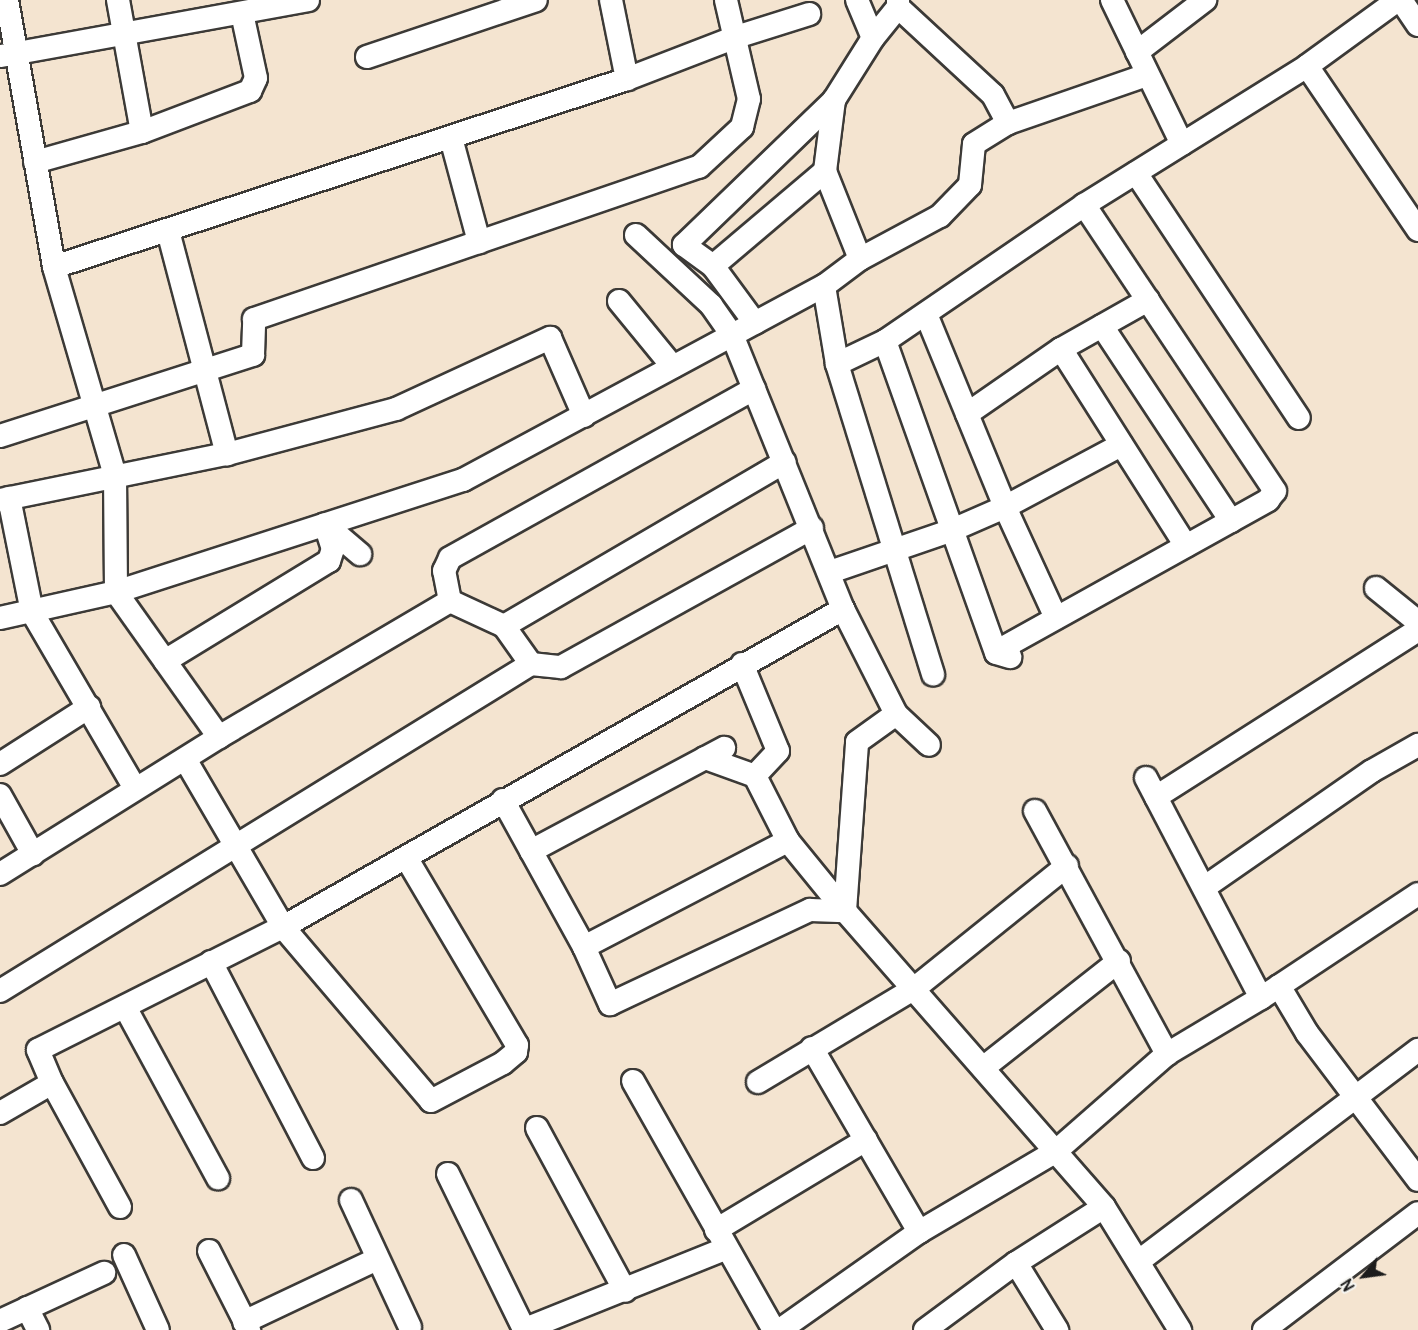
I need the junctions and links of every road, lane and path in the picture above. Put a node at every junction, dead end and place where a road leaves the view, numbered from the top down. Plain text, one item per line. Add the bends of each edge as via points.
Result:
1 (7, 0) edge
2 (118, 0) edge
3 (308, 0) edge
4 (536, 0) edge
5 (611, 0) edge
6 (726, 0) edge
7 (857, 0) edge
8 (1112, 0) edge
9 (1205, 0) edge
10 (1400, 0) edge
11 (898, 4) edge
12 (242, 13) junction
13 (809, 14) dead end
14 (1418, 25) edge
15 (124, 35) junction
16 (733, 38) junction
17 (873, 38) junction
18 (1137, 52) junction
19 (7, 55) edge
20 (366, 57) dead end
21 (1307, 66) junction
22 (1147, 75) junction
23 (627, 79) junction
24 (834, 100) junction
25 (1008, 123) junction
26 (142, 132) junction
27 (451, 138) junction
28 (1182, 144) junction
29 (35, 162) junction
30 (825, 171) junction
31 (1136, 173) junction
32 (1084, 205) junction
33 (1418, 230) edge
34 (168, 231) junction
35 (636, 235) dead end
36 (479, 242) junction
37 (860, 259) junction
38 (713, 266) junction
39 (54, 267) junction
40 (824, 286) junction
41 (1148, 300) junction
42 (619, 301) dead end
43 (926, 314) junction
44 (755, 323) junction
45 (1102, 326) junction
46 (733, 337) junction
47 (885, 342) junction
48 (1061, 349) junction
49 (837, 364) junction
50 (673, 368) junction
51 (205, 371) junction
52 (754, 389) junction
53 (94, 408) junction
54 (967, 414) junction
55 (584, 416) junction
56 (1299, 418) dead end
57 (0, 436) edge
58 (1121, 445) junction
59 (227, 454) junction
60 (785, 462) junction
61 (115, 475) junction
62 (4, 499) edge
63 (1005, 507) junction
64 (1231, 521) junction
65 (325, 524) junction
66 (812, 528) junction
67 (950, 531) junction
68 (1186, 546) junction
69 (892, 552) junction
70 (360, 554) dead end
71 (830, 572) junction
72 (1376, 588) dead end
73 (116, 592) junction
74 (450, 601) junction
75 (843, 609) junction
76 (32, 612) junction
77 (0, 618) edge
78 (1056, 618) junction
79 (1418, 622) edge
80 (1418, 630) edge
81 (500, 636) junction
82 (526, 657) junction
83 (165, 661) junction
84 (742, 664) junction
85 (933, 675) dead end
86 (88, 707) junction
87 (896, 714) junction
88 (219, 737) junction
89 (929, 745) dead end
90 (1418, 745) edge
91 (185, 759) junction
92 (0, 764) edge
93 (755, 776) junction
94 (135, 788) junction
95 (0, 795) edge
96 (503, 800) junction
97 (1035, 811) dead end
98 (788, 841) junction
99 (235, 848) junction
100 (531, 851) junction
101 (33, 854) junction
102 (406, 857) junction
103 (1067, 866) junction
104 (0, 874) edge
105 (1205, 887) junction
106 (1418, 894) edge
107 (853, 920) junction
108 (283, 927) junction
109 (584, 947) junction
110 (1119, 961) junction
111 (211, 962) junction
112 (3, 981) edge
113 (915, 988) junction
114 (1270, 992) junction
115 (125, 1007) junction
116 (812, 1048) junction
117 (1418, 1050) edge
118 (1167, 1053) junction
119 (983, 1068) junction
120 (633, 1081) dead end
121 (758, 1082) dead end
122 (52, 1083) junction
123 (1355, 1098) junction
124 (0, 1113) edge
125 (537, 1128) dead end
126 (866, 1140) junction
127 (1055, 1152) junction
128 (313, 1158) dead end
129 (448, 1174) dead end
130 (218, 1178) dead end
131 (1418, 1180) edge
132 (351, 1200) dead end
133 (120, 1207) dead end
134 (1104, 1207) junction
135 (1418, 1213) edge
136 (919, 1232) junction
137 (720, 1239) junction
138 (209, 1251) dead end
139 (124, 1255) dead end
140 (377, 1259) junction
141 (1139, 1261) junction
142 (1016, 1263) junction
143 (104, 1272) dead end
144 (625, 1291) junction
145 (27, 1308) junction
146 (0, 1321) edge
147 (247, 1326) edge
148 (410, 1329) edge
149 (38, 1330) edge
150 (158, 1330) edge
151 (524, 1330) edge
152 (774, 1330) edge
153 (780, 1330) edge
154 (924, 1330) edge
155 (1057, 1330) edge
156 (1180, 1330) edge
157 (1264, 1330) edge

1 - 19 street
2 - 15 street
3 - 12 street
4 - 20 street
5 - 23 street
6 - 16 street
7 - 17 street
8 - 18 street
9 - 18 street
10 - 14 street
10 - 21 street
11 - 17 street
11 - 25 street via 993,94
12 - 15 street
12 - 26 street via 256,85
13 - 16 street
15 - 19 street
15 - 26 street
16 - 23 street
16 - 36 street via 748,99 742,127 699,167
17 - 24 street
18 - 22 street
19 - 29 street
21 - 28 street
21 - 33 street
22 - 25 street
22 - 28 street
23 - 27 street
24 - 30 street
24 - 38 street via 684,245
25 - 37 street via 974,144 970,185 940,216
26 - 29 street
27 - 34 street
27 - 36 street
28 - 31 street
29 - 39 street
30 - 37 street
30 - 38 street
31 - 32 street
31 - 56 street
32 - 41 street
32 - 43 street
34 - 39 street
34 - 51 street
35 - 46 street via 711,305
36 - 51 street via 254,319 253,355
37 - 40 street
38 - 44 street
39 - 53 street
40 - 44 street
40 - 49 street
41 - 45 street
41 - 64 street via 1275,491 1268,500
42 - 50 street
43 - 47 street
43 - 54 street
44 - 46 street
45 - 48 street
45 - 64 street
46 - 50 street
46 - 52 street
47 - 49 street
47 - 67 street
48 - 54 street
48 - 58 street
49 - 69 street
50 - 55 street
51 - 53 street
51 - 59 street
52 - 60 street
52 - 74 street via 450,558 444,571
53 - 57 street
53 - 61 street
54 - 63 street
55 - 59 street via 550,338 396,409
55 - 65 street via 463,480
58 - 63 street
58 - 68 street
59 - 61 street
60 - 66 street
60 - 81 street
61 - 62 street
61 - 73 street
62 - 76 street
63 - 67 street
63 - 78 street
64 - 68 street
65 - 70 street
65 - 73 street
65 - 83 street via 333,549 329,561
66 - 71 street
66 - 82 street via 561,667
67 - 69 street
67 - 78 street via 996,653 1009,651
68 - 78 street
69 - 71 street
69 - 85 street
71 - 75 street
72 - 79 street
73 - 76 street
73 - 83 street
74 - 81 street
74 - 88 street
75 - 84 street
75 - 87 street
76 - 77 street
76 - 86 street
80 - 105 street via 1151,787
81 - 82 street
82 - 99 street
83 - 88 street
84 - 93 street via 778,751
84 - 96 street
86 - 92 street
86 - 94 street
87 - 89 street
87 - 107 street via 857,742
88 - 91 street
90 - 105 street via 1372,771
91 - 94 street
91 - 99 street
93 - 98 street
93 - 100 street via 715,753
94 - 101 street
95 - 101 street
96 - 100 street
96 - 102 street
97 - 103 street
98 - 107 street
98 - 109 street
99 - 108 street
99 - 112 street
100 - 109 street
101 - 104 street
102 - 108 street
102 - 108 street via 516,1045 511,1057 437,1101 425,1098
103 - 110 street
103 - 113 street
105 - 114 street
106 - 114 street
107 - 109 street via 810,909 610,1004
107 - 113 street
108 - 111 street
110 - 118 street
110 - 119 street
111 - 115 street
111 - 128 street
113 - 116 street
113 - 119 street
114 - 118 street
114 - 123 street via 1307,1033
115 - 122 street via 38,1050
115 - 130 street
116 - 121 street
116 - 126 street
117 - 123 street
118 - 127 street
119 - 127 street
120 - 137 street
122 - 124 street
122 - 133 street
123 - 131 street
123 - 141 street
125 - 144 street
126 - 136 street
126 - 137 street
127 - 134 street
127 - 136 street
129 - 151 street
132 - 140 street
134 - 141 street
134 - 142 street
135 - 157 street
136 - 153 street
137 - 144 street
137 - 152 street
138 - 147 street
139 - 150 street
140 - 147 street
140 - 148 street
141 - 156 street
142 - 154 street
142 - 155 street
143 - 145 street
144 - 151 street
145 - 146 street
145 - 149 street

